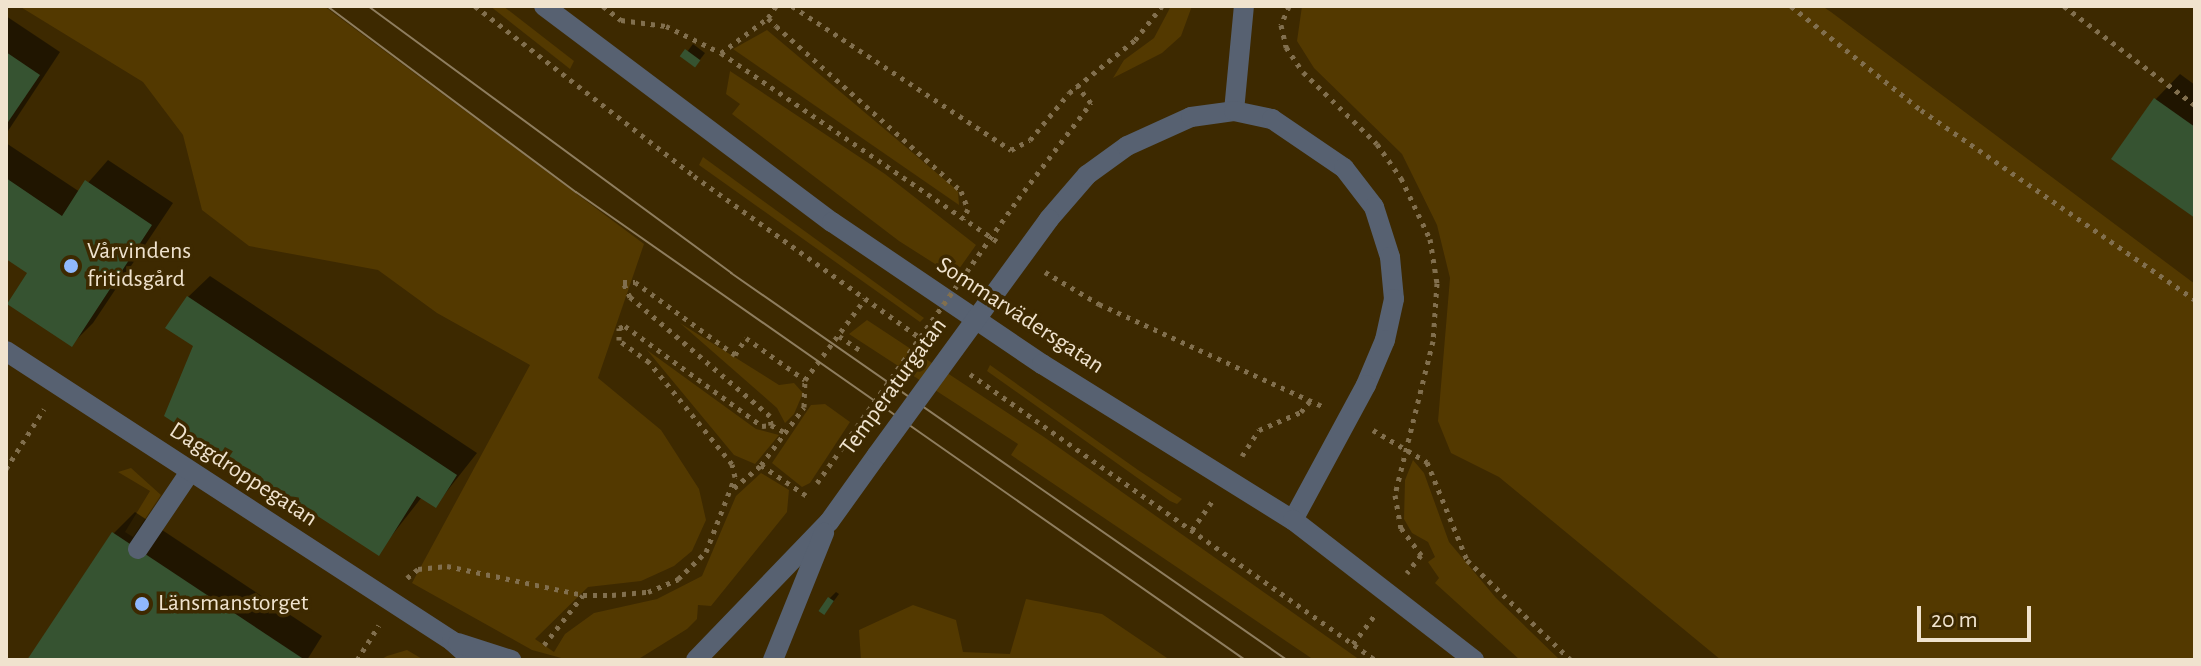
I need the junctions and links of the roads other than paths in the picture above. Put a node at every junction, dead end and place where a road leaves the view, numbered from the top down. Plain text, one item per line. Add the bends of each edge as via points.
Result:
1 (544, 6) edge
2 (1244, 6) edge
3 (1234, 111) junction
4 (6, 351) edge
5 (190, 472) junction
6 (1293, 520) junction
7 (829, 522) junction
8 (138, 549) dead end
9 (452, 641) junction
10 (473, 660) edge
11 (511, 660) edge
12 (696, 660) edge
13 (773, 660) edge
14 (1474, 660) edge

1 - 6 street, Sommarvädersgatan via 914,280
2 - 3 street
3 - 6 street, Temperaturgatan via 1272,119 1344,168 1374,207 1390,257 1394,299 1385,340
3 - 7 street, Temperaturgatan, bridge via 1191,117 1127,146 1087,175 1049,219
4 - 5 street, Daggdroppegatan
5 - 8 street
5 - 9 street, Daggdroppegatan
6 - 14 street, Sommarvädersgatan
7 - 12 street, Temperaturgatan
7 - 13 street, Temperaturgatan
9 - 10 street, Daggdroppegatan
9 - 11 street, Daggdroppegatan

